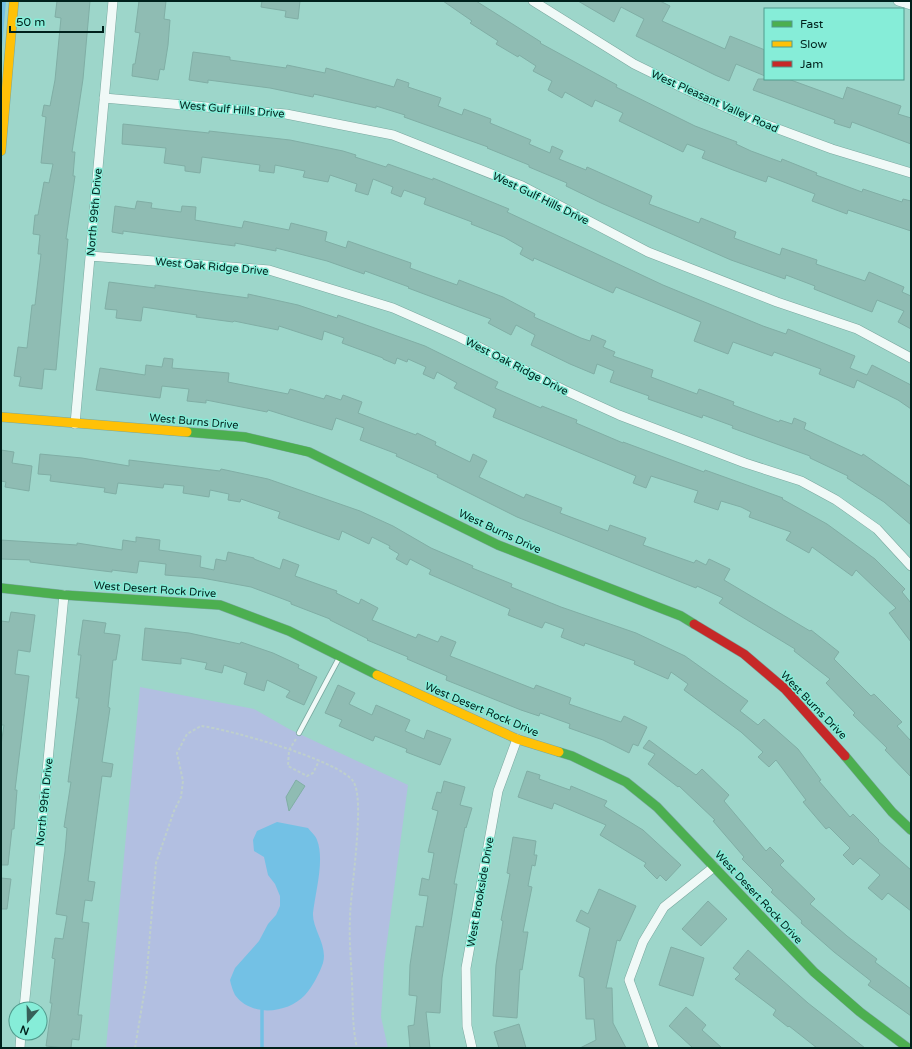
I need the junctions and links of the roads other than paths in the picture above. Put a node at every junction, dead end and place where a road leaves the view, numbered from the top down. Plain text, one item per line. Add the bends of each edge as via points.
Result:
1 (14, 1) edge
2 (113, 1) edge
3 (533, 1) edge
4 (898, 1) edge
5 (911, 5) edge
6 (104, 98) junction
7 (1, 151) edge
8 (911, 173) edge
9 (90, 256) junction
10 (911, 358) edge
11 (1, 417) edge
12 (75, 424) junction
13 (911, 566) edge
14 (1, 588) edge
15 (64, 595) junction
16 (340, 656) junction
17 (299, 733) road end
18 (517, 739) junction
19 (911, 830) edge
20 (714, 867) junction
21 (25, 1001) edge
22 (472, 1048) edge
23 (654, 1048) edge
24 (908, 1048) edge

1 - 7 street
2 - 6 street, North 99th Drive
3 - 8 street, West Pleasant Valley Road via 634,64 687,90 754,120 832,149
4 - 5 street
6 - 9 street, North 99th Drive
6 - 10 street, West Gulf Hills Drive via 286,114 393,135 522,186 648,252 857,330
9 - 12 street, North 99th Drive
9 - 13 street, West Oak Ridge Drive via 269,270 393,308 619,415 801,482 836,500 877,529
11 - 12 street, West Burns Drive
12 - 19 street, West Burns Drive via 245,438 309,452 498,545 681,616 744,654 785,689 892,812
14 - 15 street, West Desert Rock Drive
15 - 16 street, West Desert Rock Drive via 220,605 289,631
15 - 21 street, North 99th Drive
16 - 17 lane
16 - 18 street, West Desert Rock Drive via 402,688
18 - 20 street, West Desert Rock Drive via 572,756 626,782 656,807
18 - 22 street, West Brookside Drive via 498,791 466,968 467,1026
20 - 23 street via 664,907 643,942 629,980
20 - 24 street, West Desert Rock Drive via 814,972 860,1012

